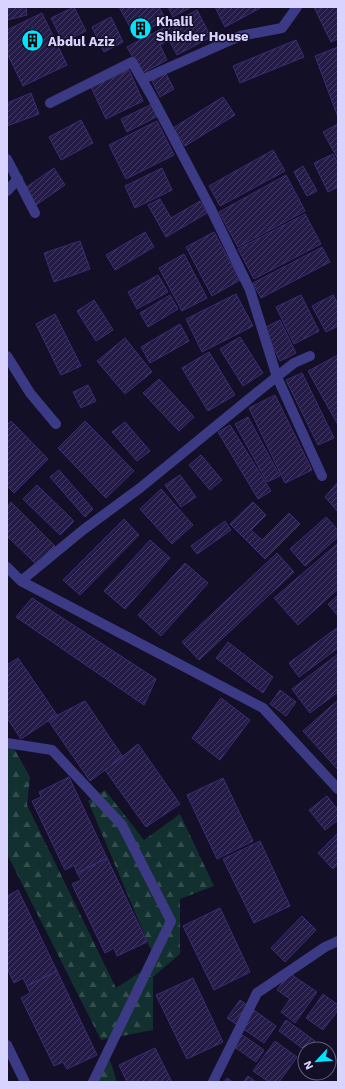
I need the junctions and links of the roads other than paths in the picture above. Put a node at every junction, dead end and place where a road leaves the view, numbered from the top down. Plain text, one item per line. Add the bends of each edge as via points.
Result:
1 (297, 7) edge
2 (143, 80) junction
3 (50, 103) dead end
4 (7, 159) edge
5 (18, 179) junction
6 (7, 191) edge
7 (35, 213) dead end
8 (7, 356) edge
9 (310, 356) dead end
10 (277, 378) junction
11 (56, 424) dead end
12 (322, 476) dead end
13 (7, 567) edge
14 (21, 581) junction
15 (7, 744) edge
16 (338, 789) edge
17 (338, 941) edge
18 (7, 1045) edge
19 (24, 1082) edge
20 (93, 1082) edge
21 (213, 1082) edge

1 - 2 street via 282,28 240,36
2 - 3 street via 132,62
2 - 10 street via 210,207 250,290
4 - 5 street
5 - 6 street
5 - 7 street
8 - 11 street via 30,393
9 - 10 street via 294,363
10 - 12 street
10 - 14 street
13 - 14 street
14 - 16 street via 263,708
15 - 20 street via 52,750 122,826 171,921
17 - 21 street via 257,992
18 - 19 street

